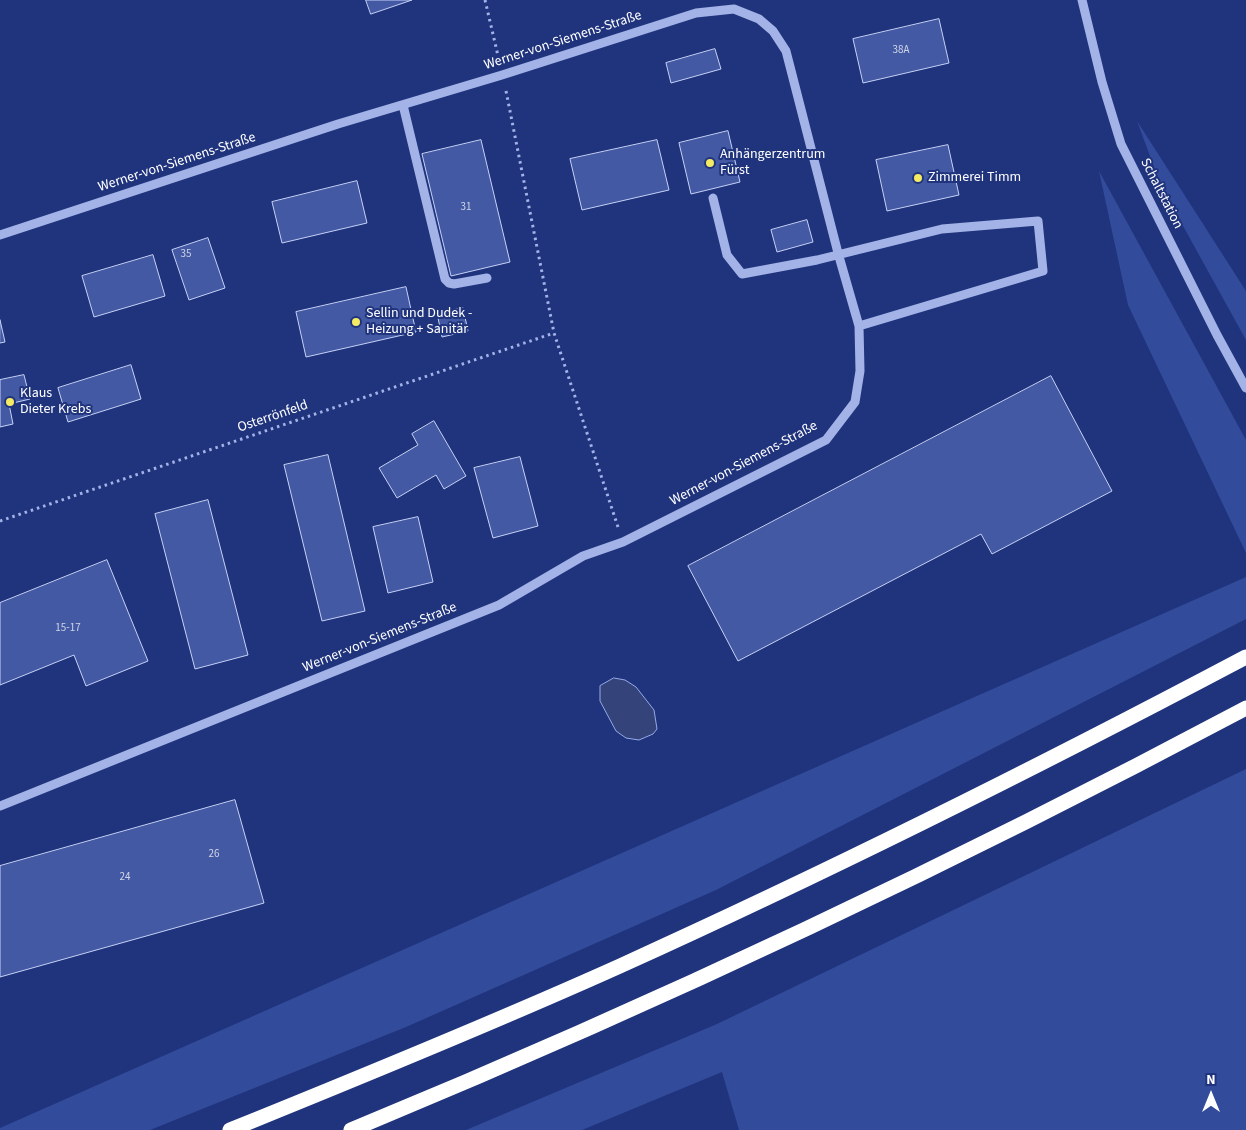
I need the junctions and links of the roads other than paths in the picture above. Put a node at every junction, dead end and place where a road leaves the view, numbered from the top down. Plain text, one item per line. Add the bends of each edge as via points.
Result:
1 (1082, 0) edge
2 (402, 105) junction
3 (713, 198) dead end
4 (0, 235) edge
5 (838, 254) junction
6 (487, 278) dead end
7 (860, 326) junction
8 (1246, 388) edge
9 (1246, 657) edge
10 (1246, 708) edge
11 (0, 806) edge
12 (230, 1130) edge
13 (351, 1130) edge

1 - 8 street, Schaltstation via 1121,144
2 - 4 street, Werner-von-Siemens-Straße
2 - 5 street, Werner-von-Siemens-Straße via 696,13 734,10 759,19 773,31 786,51
2 - 6 street via 445,279 454,284
3 - 5 street via 727,255 742,274
5 - 7 street, Werner-von-Siemens-Straße
5 - 7 street via 942,229 1038,221 1043,272
7 - 11 street, Werner-von-Siemens-Straße via 860,372 855,402 826,440 623,542 583,556 499,605
9 - 12 highway via 1047,762 828,869 564,990
10 - 13 highway via 831,917 635,1008

